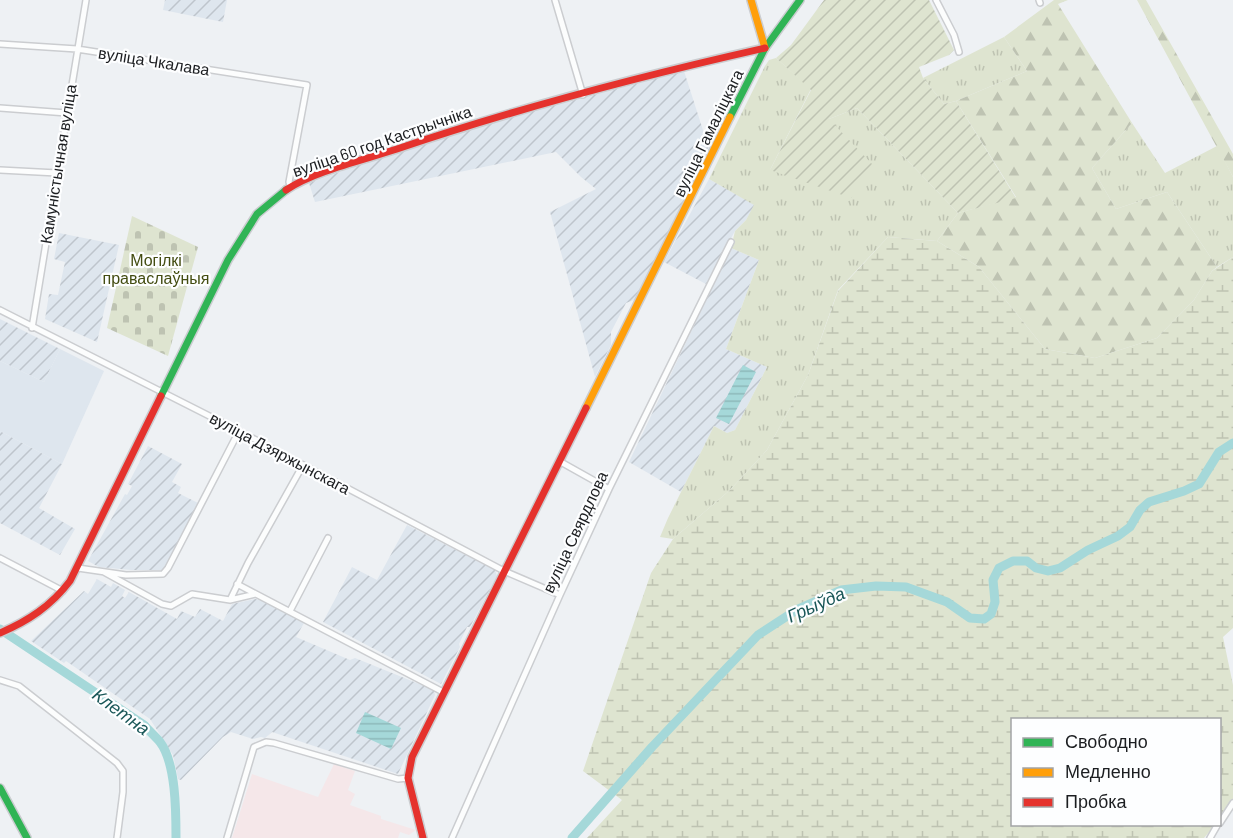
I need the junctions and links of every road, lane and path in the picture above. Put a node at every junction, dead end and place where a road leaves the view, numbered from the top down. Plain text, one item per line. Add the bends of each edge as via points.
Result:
1 (86, 0) edge
2 (555, 0) edge
3 (751, 0) edge
4 (800, 0) edge
5 (936, 0) edge
6 (0, 44) edge
7 (765, 48) junction
8 (77, 49) junction
9 (959, 52) dead end
10 (583, 95) junction
11 (0, 108) edge
12 (67, 113) junction
13 (0, 170) edge
14 (57, 173) junction
15 (291, 187) junction
16 (731, 242) dead end
17 (0, 310) edge
18 (32, 327) junction
19 (163, 392) junction
20 (239, 431) junction
21 (559, 461) junction
22 (303, 465) junction
23 (609, 489) junction
24 (327, 538) dead end
25 (0, 558) edge
26 (78, 568) junction
27 (504, 571) junction
28 (105, 572) junction
29 (237, 585) junction
30 (63, 591) junction
31 (256, 594) junction
32 (560, 595) junction
33 (230, 600) junction
34 (290, 611) junction
35 (0, 633) edge
36 (0, 680) edge
37 (443, 692) junction
38 (408, 778) junction
39 (0, 788) edge
40 (1233, 803) edge
41 (1230, 812) edge
42 (27, 838) edge
43 (117, 838) edge
44 (227, 838) edge
45 (423, 838) edge
46 (452, 838) edge

1 - 8 street, Камуністычная вуліца
2 - 10 street
3 - 7 street
4 - 7 street, вуліца Гамаліцкага
5 - 9 street
6 - 8 street, вуліца Чкалава
7 - 10 street, вуліца 60 год Кастрычніка
7 - 21 street, вуліца Гамаліцкага
8 - 12 street, Камуністычная вуліца
8 - 15 street, вуліца Чкалава via 307,85
10 - 15 street, вуліца 60 год Кастрычніка via 474,123
11 - 12 street
12 - 14 street, Камуністычная вуліца
13 - 14 street
14 - 18 street, Камуністычная вуліца
15 - 19 street, вуліца 60 год Кастрычніка via 257,214 244,233
16 - 23 street, вуліца Свярдлова
17 - 18 street, вуліца Дзяржынскага
18 - 19 street, вуліца Дзяржынскага
19 - 20 street, вуліца Дзяржынскага
19 - 26 street, вуліца 60 год Кастрычніка
20 - 22 street, вуліца Дзяржынскага
20 - 28 street via 163,574 126,576
21 - 23 street
21 - 27 street
22 - 27 street, вуліца Дзяржынскага
22 - 29 street
23 - 32 street, вуліца Свярдлова
24 - 34 street
25 - 30 street
26 - 28 street
26 - 30 street, вуліца 60 год Кастрычніка
27 - 32 street, вуліца Дзяржынскага
27 - 37 street
28 - 33 street via 162,604 171,606 192,594
29 - 31 street
29 - 33 street
30 - 35 street, вуліца 60 год Кастрычніка via 38,615
31 - 33 street
31 - 34 street
32 - 46 street, вуліца Свярдлова
34 - 37 street
36 - 43 street via 19,686 123,771
37 - 38 street via 412,757
38 - 44 street via 398,779 274,743 260,743 254,747
38 - 45 street
39 - 42 street
40 - 41 street

